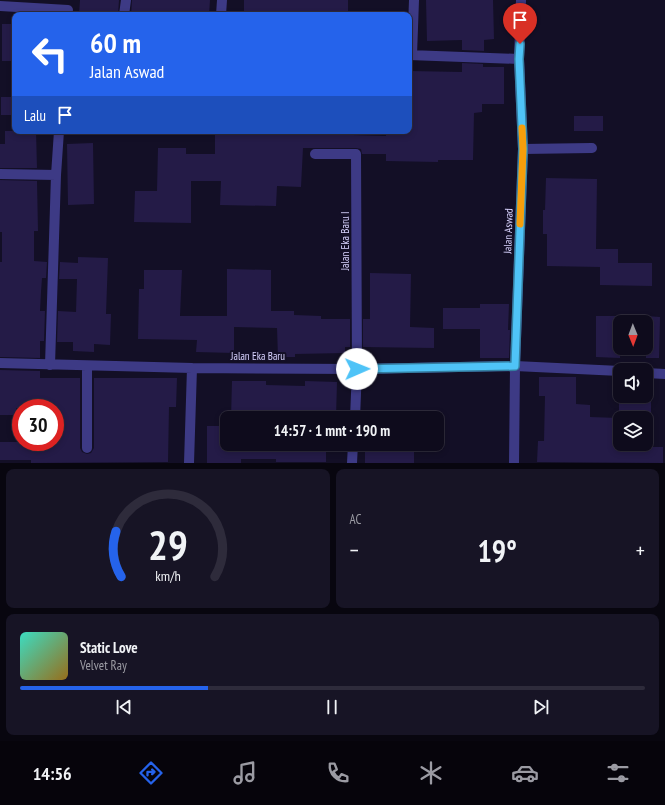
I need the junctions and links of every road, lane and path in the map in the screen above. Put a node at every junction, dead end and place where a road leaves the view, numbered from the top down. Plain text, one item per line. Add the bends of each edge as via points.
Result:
1 (126, 0) edge
2 (222, 0) edge
3 (414, 0) edge
4 (521, 0) edge
5 (0, 6) edge
6 (69, 8) edge
7 (124, 12) edge
8 (221, 12) edge
9 (412, 37) edge
10 (412, 55) edge
11 (519, 59) junction
12 (59, 134) edge
13 (592, 148) dead end
14 (523, 149) junction
15 (315, 154) dead end
16 (0, 174) edge
17 (56, 175) junction
18 (0, 363) edge
19 (50, 365) junction
20 (86, 366) junction
21 (515, 366) junction
22 (192, 368) junction
23 (357, 369) junction
24 (613, 371) edge
25 (653, 373) edge
26 (665, 374) edge
27 (355, 411) edge
28 (87, 448) dead end
29 (353, 451) edge
30 (189, 463) edge
31 (352, 463) edge
32 (514, 463) edge

1 - 7 street
2 - 8 street
3 - 9 street
4 - 11 street, Jalan Aswad
5 - 6 street
10 - 11 street
11 - 14 street, Jalan Aswad
12 - 17 street
13 - 14 street
14 - 21 street, Jalan Aswad
15 - 23 street, Jalan Eka Baru I via 356,154
16 - 17 street
17 - 19 street
18 - 19 street, Jalan Eka Baru
19 - 20 street, Jalan Eka Baru
20 - 22 street, Jalan Eka Baru
20 - 28 street
21 - 23 street, Jalan Eka Baru
21 - 24 street, Jalan Eka Baru
21 - 32 street, Jalan Aswad
22 - 23 street, Jalan Eka Baru
22 - 30 street
23 - 27 street
25 - 26 street
29 - 31 street

